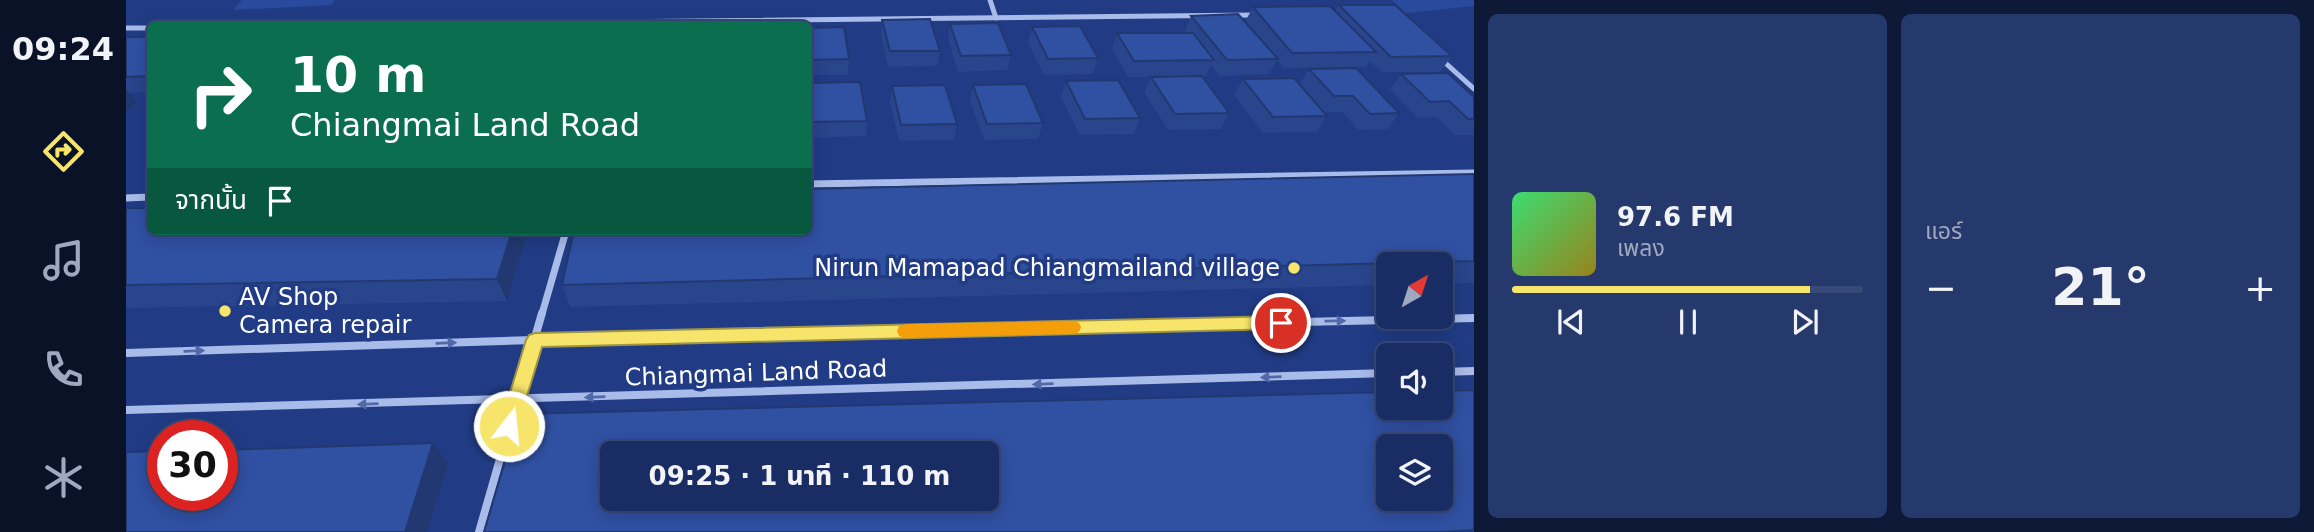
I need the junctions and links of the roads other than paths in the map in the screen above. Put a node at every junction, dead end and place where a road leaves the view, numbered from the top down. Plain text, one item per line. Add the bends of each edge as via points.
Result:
1 (990, 0) edge
2 (1268, 14) edge
3 (996, 18) junction
4 (773, 21) edge
5 (147, 27) edge
6 (126, 28) edge
7 (1437, 55) edge
8 (1474, 89) edge
9 (1474, 173) edge
10 (812, 184) edge
11 (147, 197) edge
12 (126, 198) edge
13 (565, 235) edge
14 (1474, 318) edge
15 (535, 340) junction
16 (126, 353) edge
17 (1474, 371) edge
18 (1453, 372) edge
19 (1376, 373) edge
20 (517, 400) junction
21 (126, 410) edge
22 (480, 532) edge

1 - 3 street
2 - 3 street
3 - 4 street
5 - 6 street
7 - 8 street
9 - 10 street
11 - 12 street
13 - 15 street
15 -> 14 street, Chiangmai Land Road
16 -> 15 street, Chiangmai Land Road
15 - 20 street
17 - 18 street
19 -> 20 street, Chiangmai Land Road
20 -> 21 street, Chiangmai Land Road
20 - 22 street

